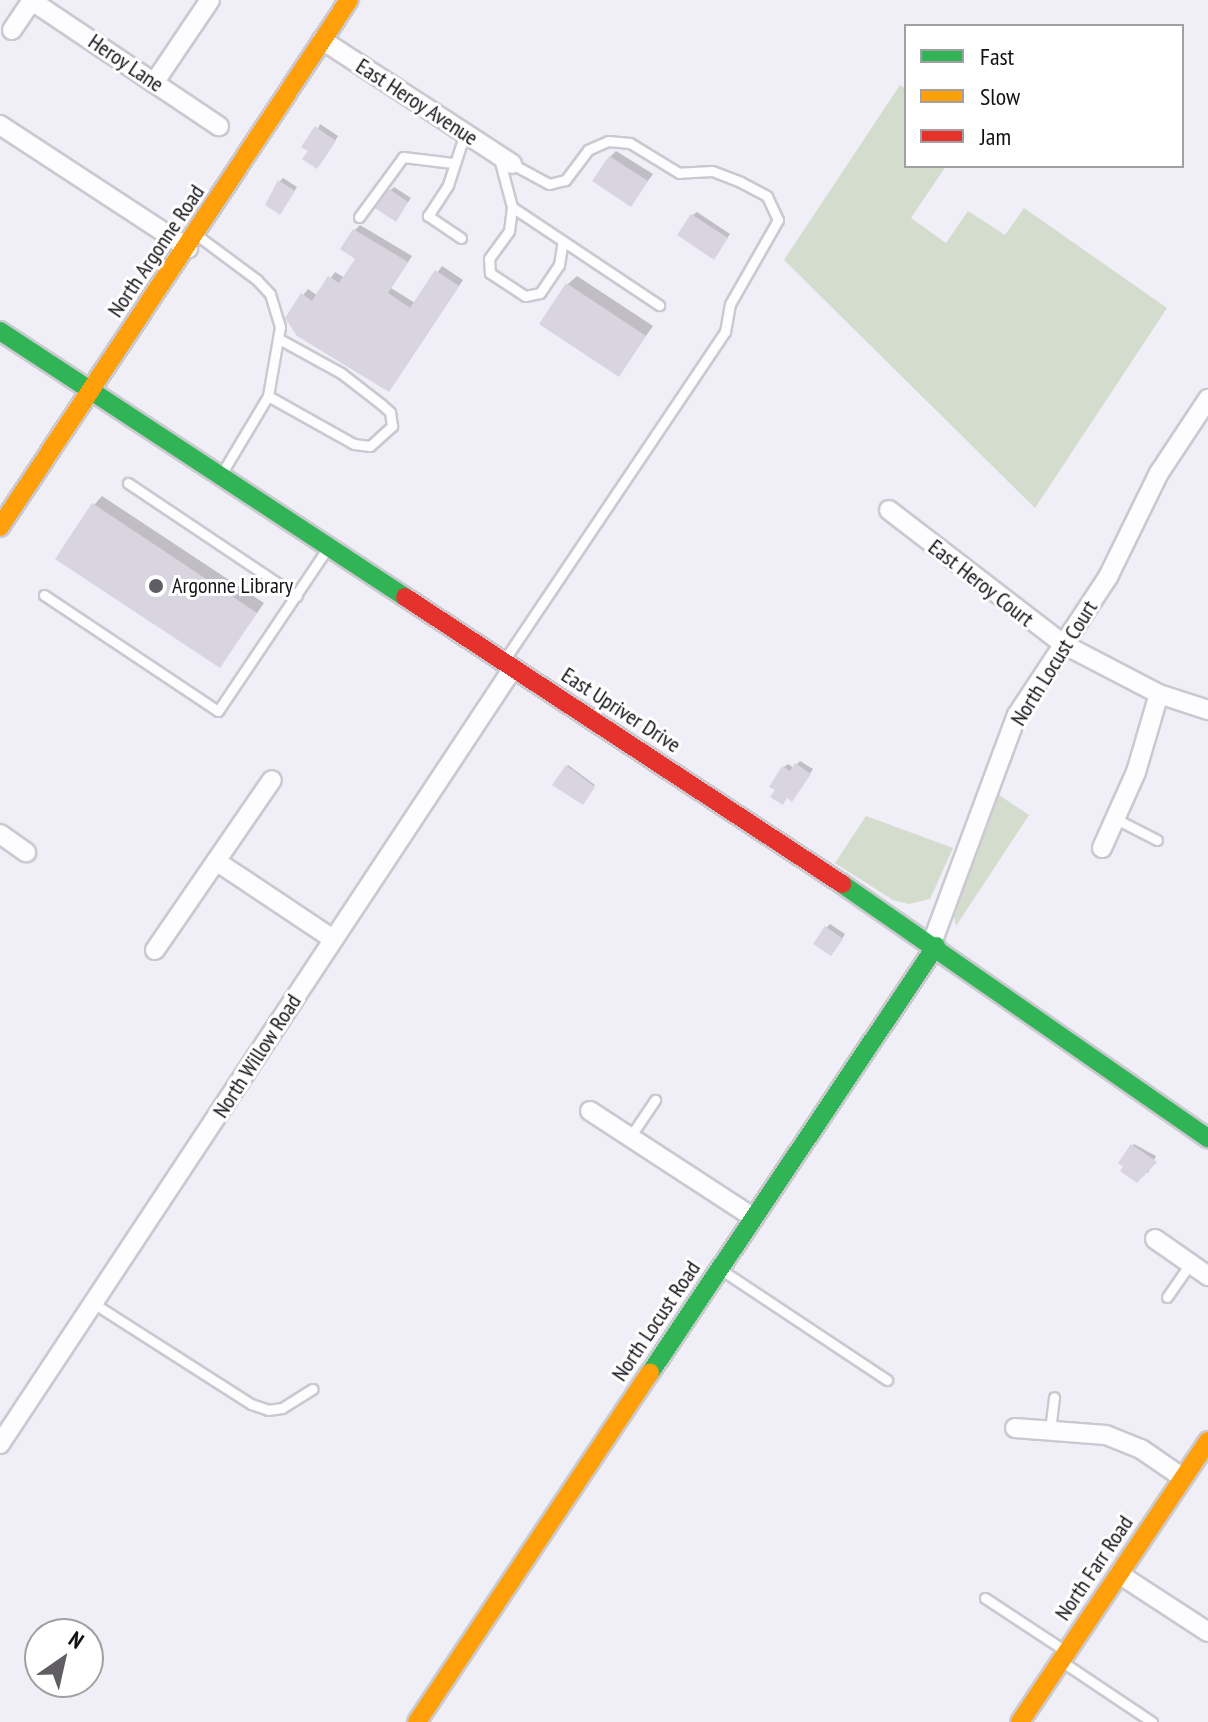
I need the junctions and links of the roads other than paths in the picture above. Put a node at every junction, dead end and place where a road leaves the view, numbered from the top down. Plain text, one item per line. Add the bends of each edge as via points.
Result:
1 (32, 0) edge
2 (210, 0) edge
3 (349, 0) edge
4 (12, 30) dead end
5 (322, 40) junction
6 (154, 83) junction
7 (0, 125) edge
8 (219, 126) dead end
9 (465, 133) junction
10 (505, 159) junction
11 (453, 163) junction
12 (512, 207) junction
13 (359, 217) dead end
14 (461, 238) dead end
15 (563, 241) junction
16 (192, 242) junction
17 (659, 305) dead end
18 (0, 331) edge
19 (281, 340) junction
20 (91, 392) junction
21 (268, 396) junction
22 (1208, 399) edge
23 (220, 476) junction
24 (128, 483) dead end
25 (889, 510) dead end
26 (0, 527) edge
27 (329, 547) junction
28 (44, 595) dead end
29 (297, 596) junction
30 (1063, 644) junction
31 (508, 664) junction
32 (1159, 694) junction
33 (1208, 710) edge
34 (272, 780) dead end
35 (1116, 819) junction
36 (0, 834) edge
37 (1157, 840) dead end
38 (1102, 848) dead end
39 (26, 852) dead end
40 (216, 861) junction
41 (333, 939) junction
42 (934, 945) junction
43 (155, 950) dead end
44 (655, 1100) dead end
45 (590, 1111) dead end
46 (630, 1137) junction
47 (1208, 1138) edge
48 (754, 1218) junction
49 (1155, 1239) dead end
50 (1190, 1263) junction
51 (720, 1269) junction
52 (1208, 1276) edge
53 (1167, 1297) dead end
54 (93, 1303) junction
55 (887, 1380) dead end
56 (312, 1389) dead end
57 (1054, 1397) dead end
58 (1015, 1428) dead end
59 (1050, 1430) junction
60 (1208, 1441) edge
61 (0, 1444) edge
62 (1183, 1478) junction
63 (1119, 1574) junction
64 (985, 1598) dead end
65 (1208, 1632) edge
66 (1064, 1656) junction
67 (417, 1722) edge
68 (1020, 1722) edge
69 (1152, 1722) edge

1 - 4 street
1 - 6 street, Heroy Lane
2 - 6 street
3 - 5 street, North Argonne Road
5 - 9 street, East Heroy Avenue
5 - 16 street, North Argonne Road
6 - 8 street, Heroy Lane
7 - 16 street
9 - 10 street, East Heroy Avenue
9 - 11 lane
10 - 12 lane
10 - 31 lane via 549,184 565,180 588,150 608,141 630,143 679,173 712,171 741,182 767,196 778,220 730,304 725,332
11 - 13 lane via 403,157
11 - 14 lane via 448,185 428,216
12 - 15 lane
12 - 15 lane via 509,231 489,259 490,273 525,296 540,293 559,265
15 - 17 lane
16 - 19 lane via 270,294
16 - 20 street, North Argonne Road
18 - 20 street, East Upriver Drive
19 - 21 lane via 268,376
19 - 21 lane via 341,373 390,412 392,426 370,446 354,444
20 - 23 street, East Upriver Drive
20 - 26 street, North Argonne Road
21 - 23 lane
22 - 30 street, North Locust Court via 1159,473 1108,577
23 - 27 street, East Upriver Drive
24 - 29 lane
25 - 30 street, East Heroy Court
27 - 29 lane
27 - 31 street, East Upriver Drive
28 - 29 lane via 218,711
30 - 32 street, East Heroy Court
30 - 42 street, North Locust Court via 1017,715
31 - 41 street, North Willow Road
31 - 42 street, East Upriver Drive
32 - 33 street, East Heroy Court
32 - 35 street
34 - 40 street
35 - 37 lane
35 - 38 street
36 - 39 street
40 - 41 street
40 - 43 street
41 - 54 street, North Willow Road
42 - 47 street, East Upriver Drive
42 - 48 street, North Locust Road
44 - 46 lane
45 - 46 street
46 - 48 street
48 - 51 street, North Locust Road
49 - 50 street
50 - 52 street
50 - 53 lane
51 - 55 lane
51 - 67 street, North Locust Road
54 - 56 lane via 251,1404 282,1408
54 - 61 street, North Willow Road
57 - 59 lane
58 - 59 street
59 - 62 street via 1106,1435 1141,1449
60 - 62 street, North Farr Road
62 - 63 street, North Farr Road
63 - 65 street
63 - 66 street, North Farr Road
64 - 66 lane
66 - 68 street, North Farr Road
66 - 69 lane

